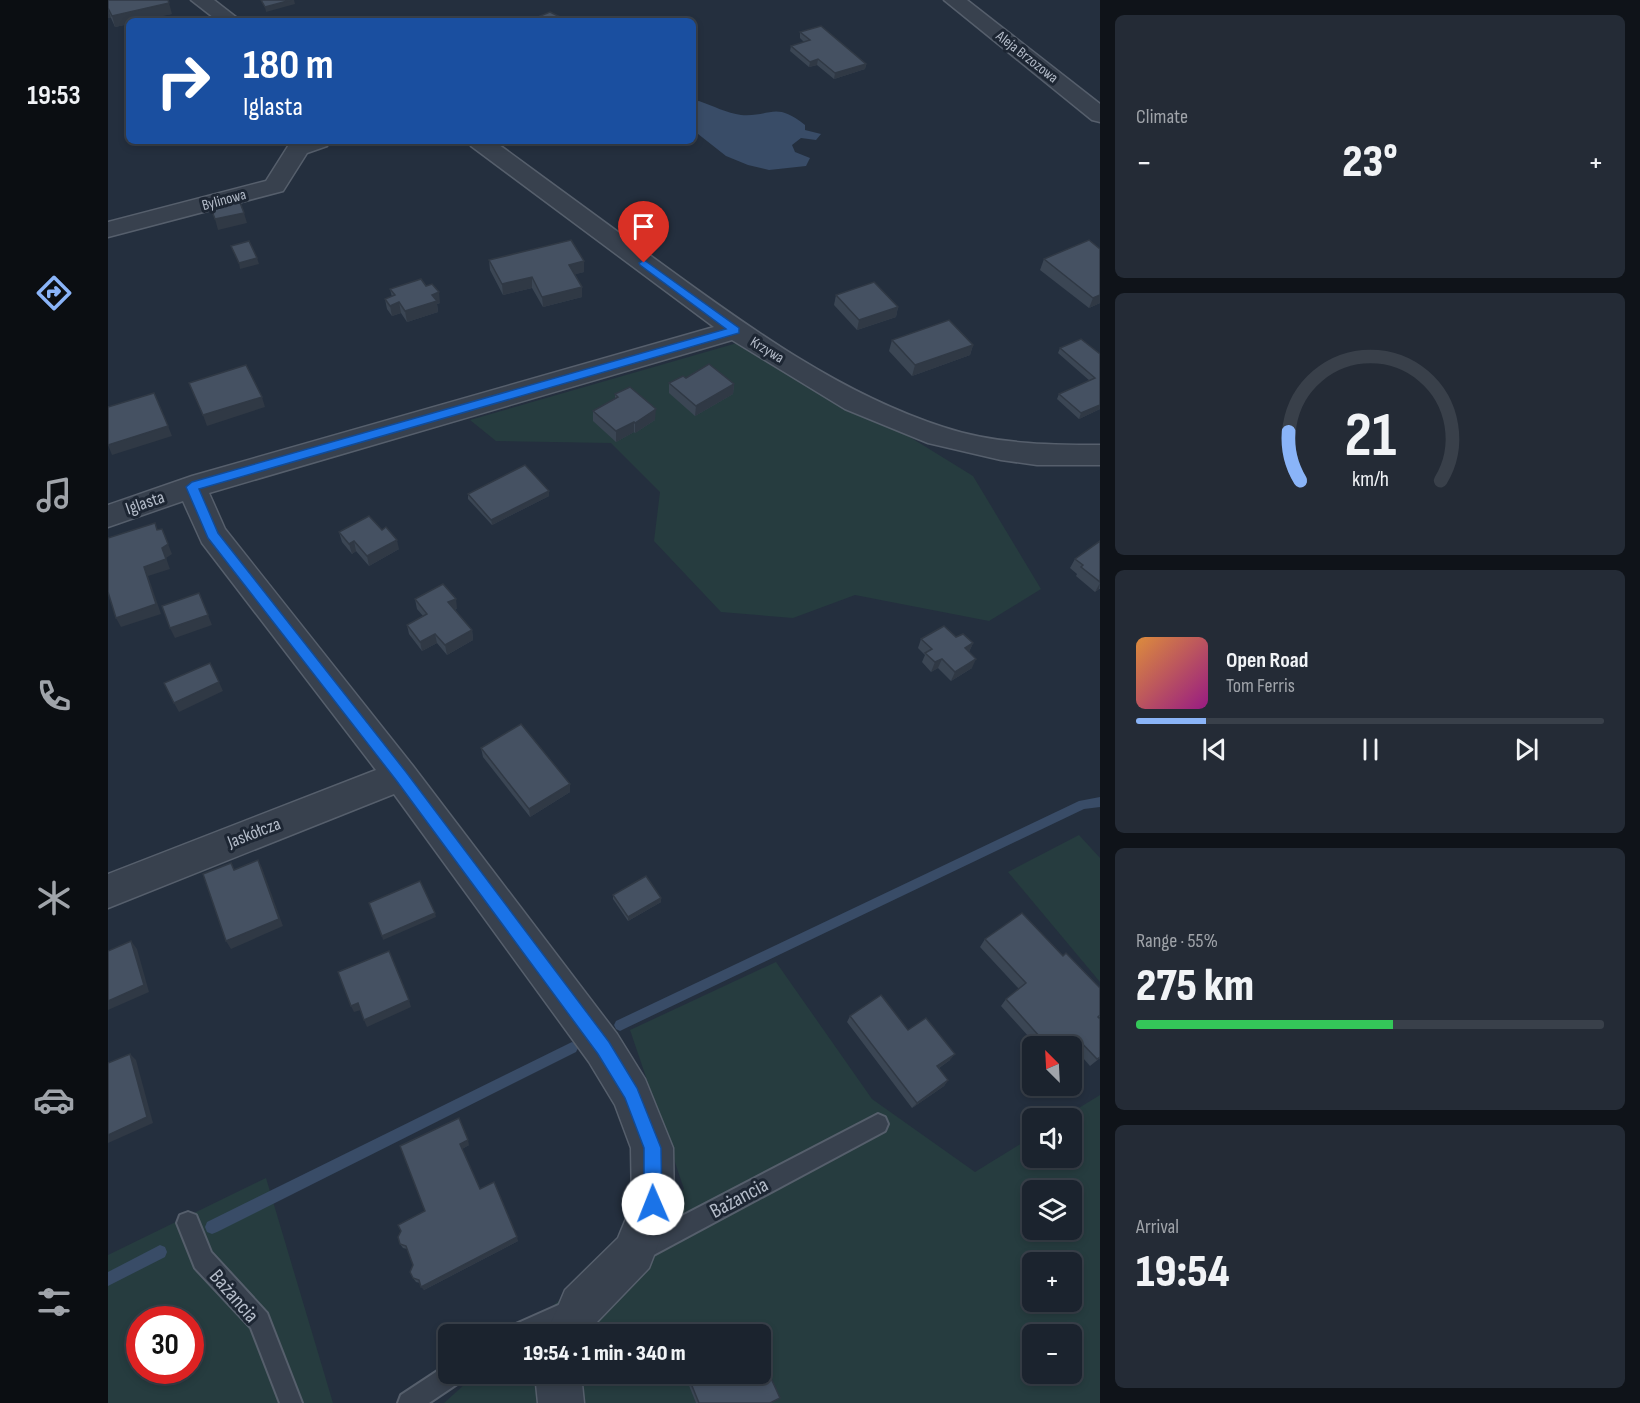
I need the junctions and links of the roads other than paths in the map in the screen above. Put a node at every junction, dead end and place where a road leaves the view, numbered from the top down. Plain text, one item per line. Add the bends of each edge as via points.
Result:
1 (201, 0) edge
2 (954, 0) edge
3 (227, 18) edge
4 (1100, 115) edge
5 (310, 144) edge
6 (483, 144) edge
7 (108, 230) edge
8 (735, 330) junction
9 (1100, 455) edge
10 (192, 487) junction
11 (108, 516) edge
12 (401, 776) junction
13 (108, 891) edge
14 (878, 1124) dead end
15 (188, 1223) dead end
16 (634, 1253) junction
17 (575, 1321) edge
18 (438, 1383) edge
19 (559, 1384) edge
20 (291, 1403) edge
21 (409, 1403) edge
22 (561, 1403) edge

1 - 3 street
2 - 4 street, Aleja Brzozowa
5 - 7 street, Bylinowa via 298,148 274,186
6 - 8 street, Krzywa
8 - 9 street, Krzywa via 855,402 938,436 1037,455
8 - 10 street, Iglasta
10 - 11 street, Iglasta
10 - 12 street via 213,535
12 - 13 street, Jaskółcza
12 - 16 street via 603,1048 631,1094 652,1148 653,1204
14 - 16 lane, Bażancia
15 - 20 lane, Bażancia via 203,1260 259,1321
16 - 17 street, Bażancia
18 - 21 lane
19 - 22 street

